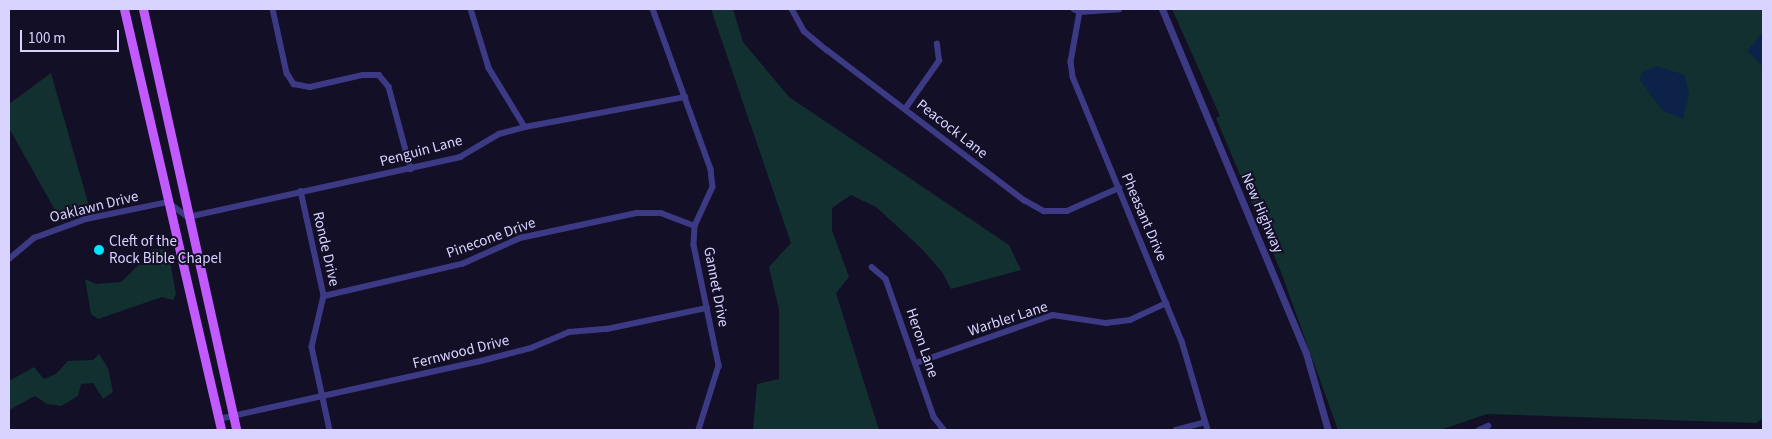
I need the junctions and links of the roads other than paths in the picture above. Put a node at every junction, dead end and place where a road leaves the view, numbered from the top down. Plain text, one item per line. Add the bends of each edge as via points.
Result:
1 (124, 9) edge
2 (143, 9) edge
3 (273, 9) edge
4 (471, 9) edge
5 (653, 9) edge
6 (792, 9) edge
7 (1119, 9) edge
8 (1162, 9) edge
9 (1077, 10) edge
10 (937, 44) dead end
11 (685, 96) junction
12 (905, 109) junction
13 (525, 127) junction
14 (412, 169) junction
15 (1119, 188) junction
16 (301, 191) junction
17 (168, 202) junction
18 (188, 217) junction
19 (696, 226) junction
20 (9, 259) edge
21 (872, 267) dead end
22 (324, 296) junction
23 (1166, 303) junction
24 (707, 308) junction
25 (916, 363) junction
26 (323, 397) junction
27 (233, 415) junction
28 (219, 419) junction
29 (1205, 422) junction
30 (1488, 426) dead end
31 (221, 430) edge
32 (236, 430) edge
33 (330, 430) edge
34 (699, 430) edge
35 (944, 430) edge
36 (1176, 430) edge
37 (1208, 430) edge
38 (1328, 430) edge
39 (1479, 430) edge

1 - 17 main road
2 - 18 main road
3 - 14 street via 287,73 294,84 310,87 363,75 379,75 389,87
4 - 13 street via 489,68
5 - 11 street, Gannet Drive
6 - 12 street, Peacock Lane via 804,31
7 - 9 street
8 - 38 street, New Highway via 1306,353
9 - 15 street, Pheasant Drive via 1071,62 1073,77
10 - 12 street via 939,60
11 - 13 street, Penguin Lane
11 - 19 street, Gannet Drive via 711,169 713,187
12 - 15 street, Peacock Lane via 1024,200 1044,211 1067,211
13 - 14 street, Penguin Lane via 499,134 460,157
14 - 16 street, Penguin Lane
15 - 23 street, Pheasant Drive
16 - 18 street, Penguin Lane
16 - 22 street, Ronde Drive
17 - 18 street
17 - 20 street, Oaklawn Drive via 50,230 34,238
17 - 28 main road
18 - 27 main road
19 - 22 street, Pinecone Drive via 661,213 637,213 528,236 462,264
19 - 24 street, Gannet Drive via 696,260
21 - 25 street, Heron Lane via 886,279
22 - 26 street, Ronde Drive via 312,347
23 - 25 street, Warbler Lane via 1130,320 1106,323 1052,315
23 - 29 street, Pheasant Drive via 1182,340
24 - 26 street, Fernwood Drive via 607,329 570,332 531,348
24 - 34 street, Gannet Drive via 719,366
25 - 35 street, Heron Lane via 934,417
26 - 27 street, Fernwood Drive
26 - 33 street, Ronde Drive
27 - 28 street, Fernwood Drive
27 - 32 main road
28 - 31 main road
29 - 36 street
29 - 37 street, Pheasant Drive
30 - 39 street

